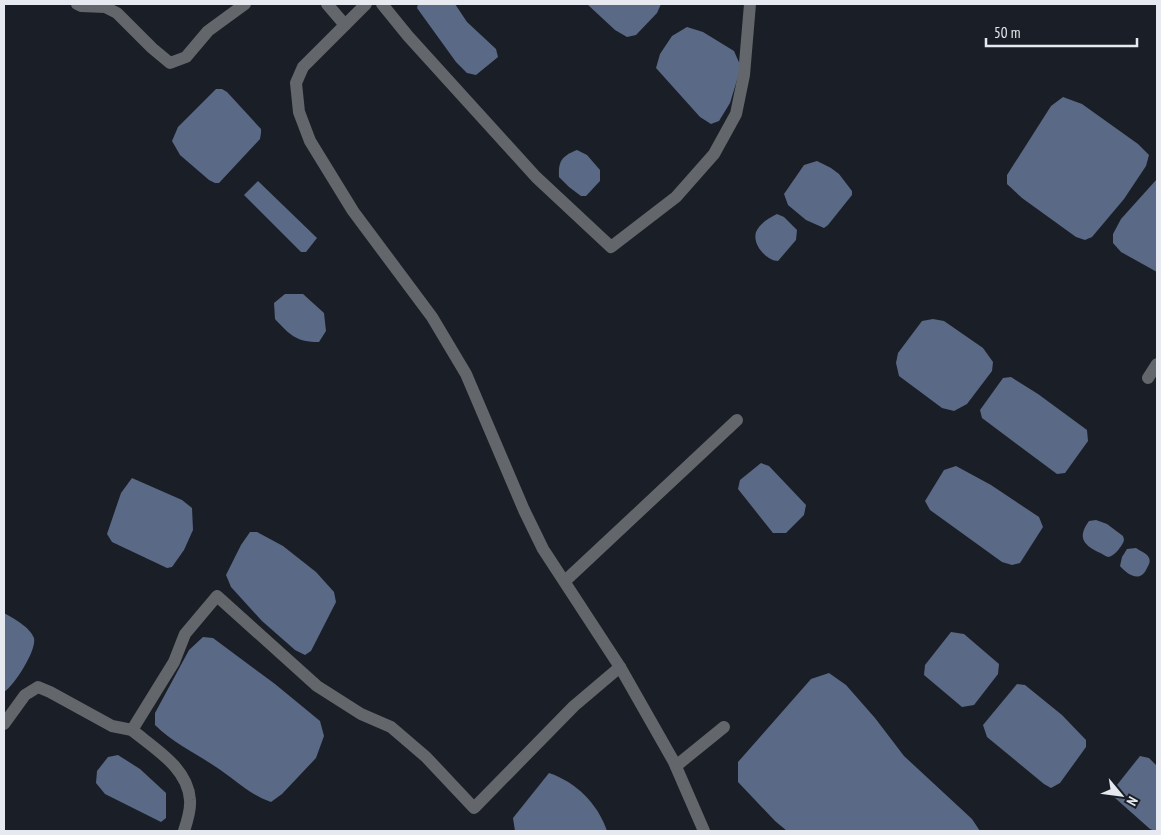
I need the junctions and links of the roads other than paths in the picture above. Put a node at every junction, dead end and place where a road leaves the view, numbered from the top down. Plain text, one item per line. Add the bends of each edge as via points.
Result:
1 (77, 4) edge
2 (245, 4) edge
3 (327, 4) edge
4 (366, 4) edge
5 (382, 4) edge
6 (750, 4) edge
7 (345, 25) junction
8 (1157, 364) edge
9 (1148, 378) dead end
10 (737, 420) dead end
11 (564, 581) junction
12 (620, 668) junction
13 (4, 724) edge
14 (724, 727) dead end
15 (132, 730) junction
16 (676, 766) junction
17 (184, 831) edge
18 (704, 831) edge

1 - 2 street via 105,7 117,13 170,63 186,57 208,31
3 - 7 street
4 - 7 street
5 - 6 street via 536,176 611,247 676,197 714,154 736,114 744,75
7 - 11 street via 303,67 296,84 299,112 310,141 353,211 432,317 466,374 524,510 543,549
8 - 9 street
10 - 11 street
11 - 12 street
12 - 15 street via 574,706 474,808 426,757 391,727 361,714 317,686 217,596 186,634 174,662
12 - 16 street
13 - 15 street via 25,694 38,687 112,726
14 - 16 street
15 - 17 street via 174,765 186,782 190,801
16 - 18 street

